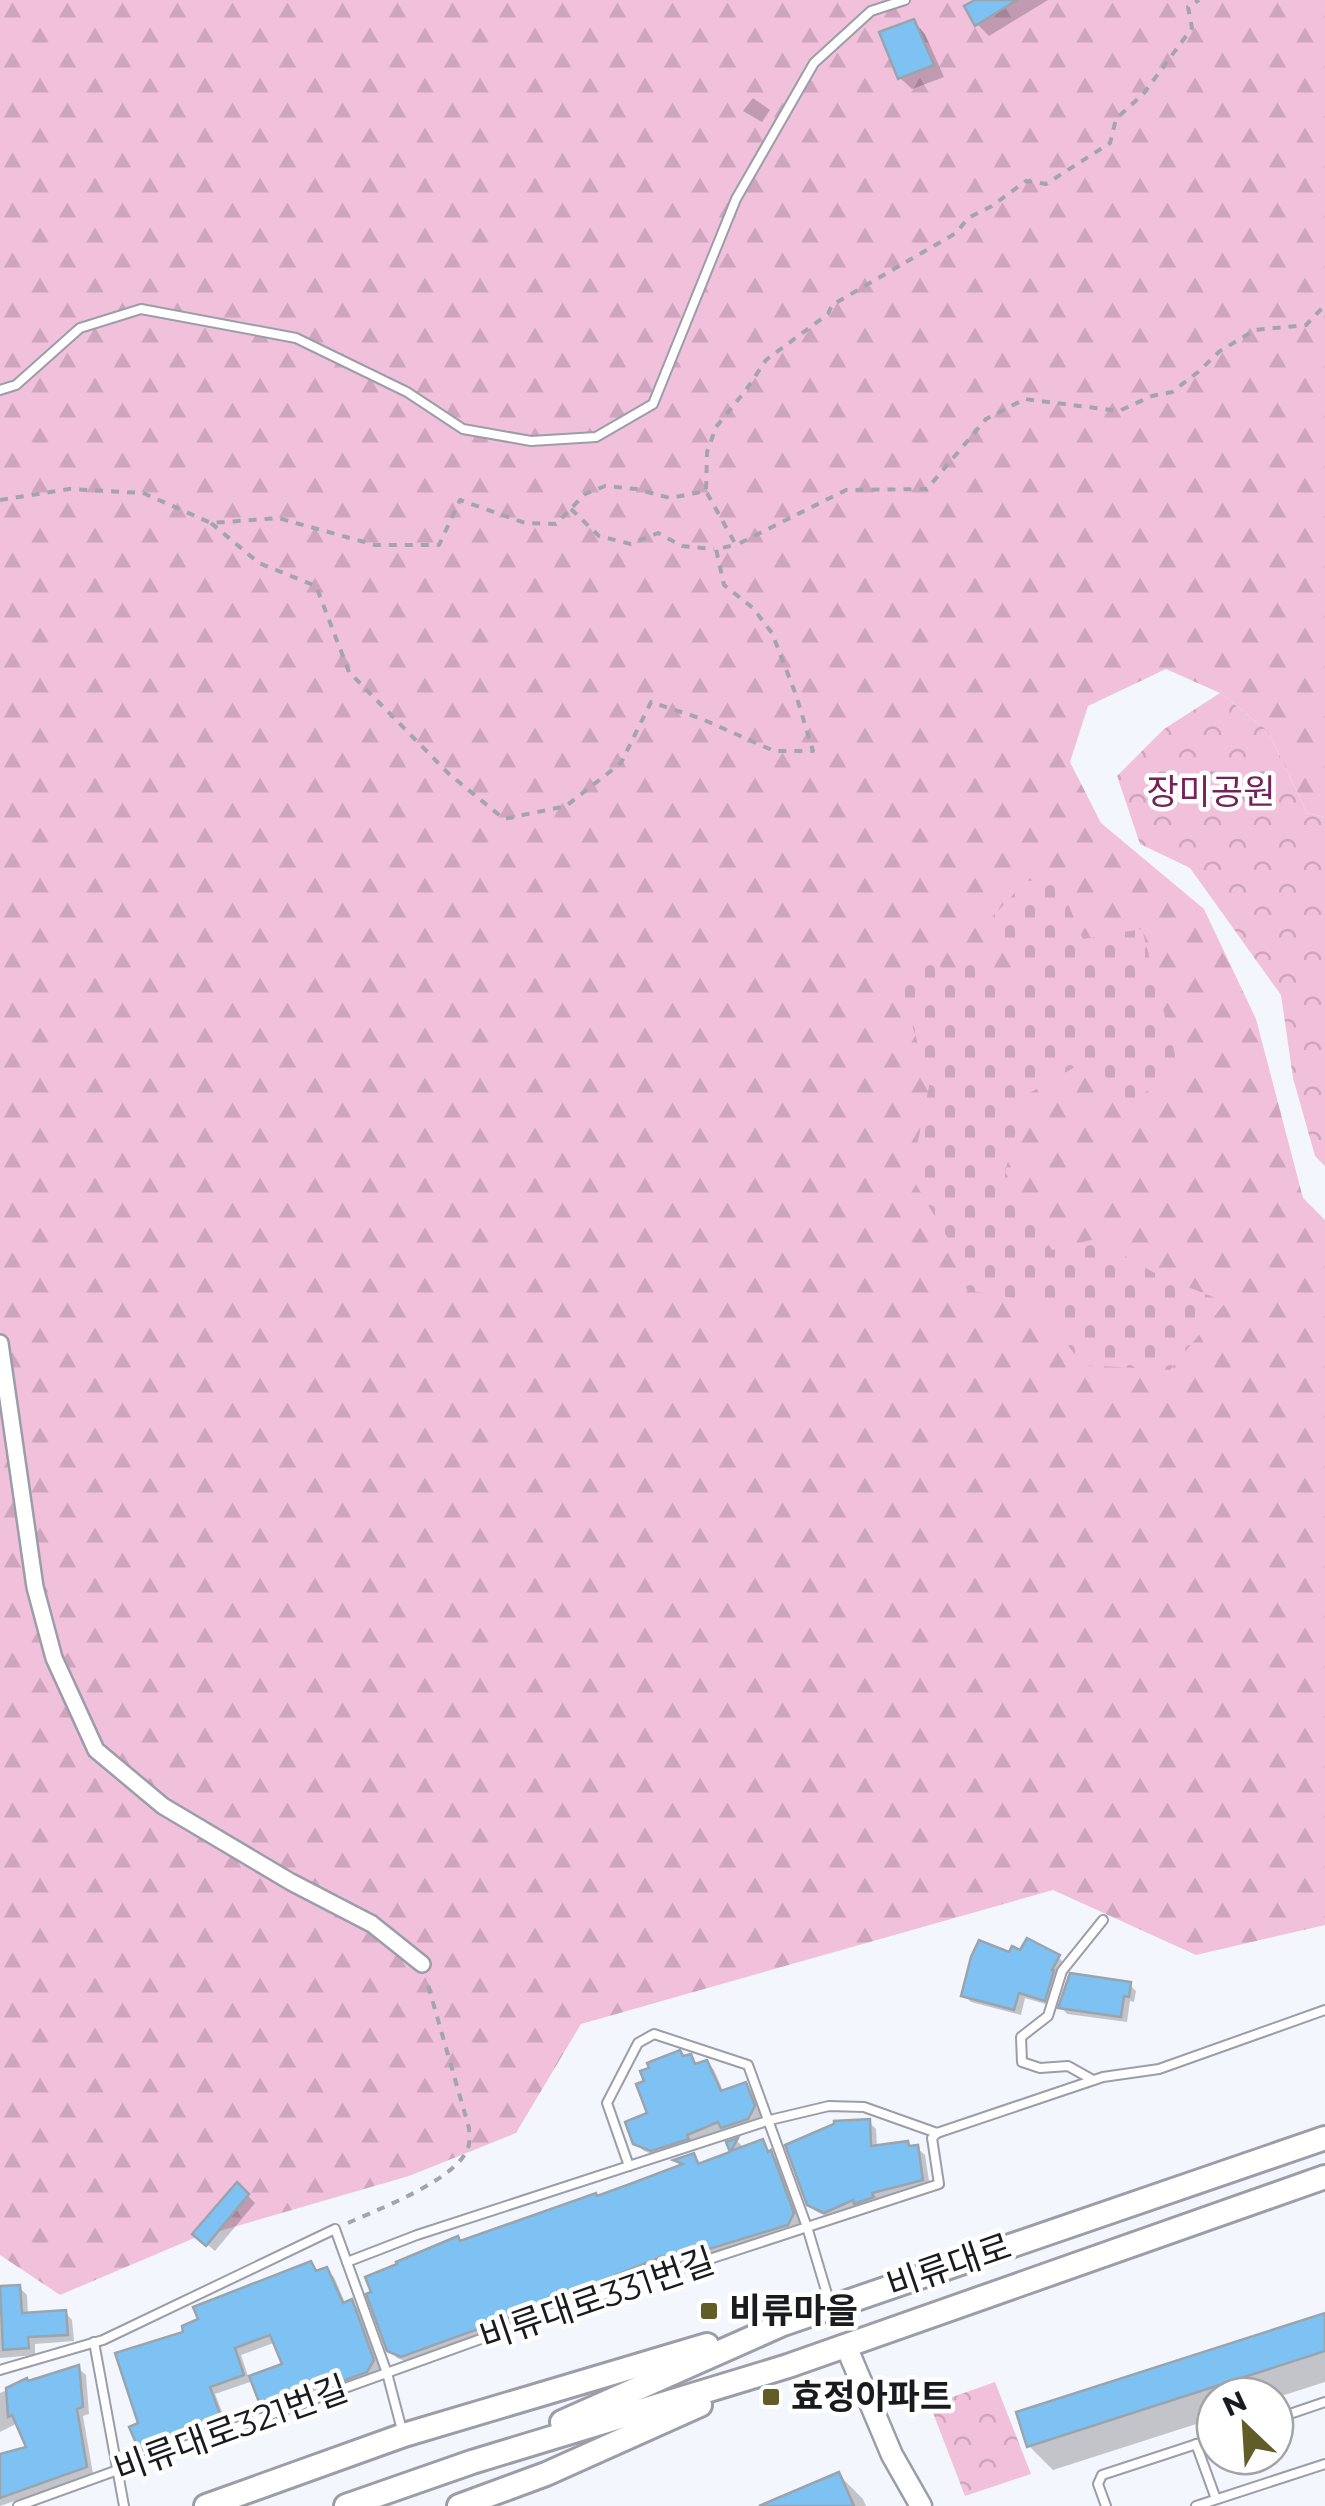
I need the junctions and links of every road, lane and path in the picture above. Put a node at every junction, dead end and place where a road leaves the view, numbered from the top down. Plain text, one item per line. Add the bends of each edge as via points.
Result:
1 (905, 0) edge
2 (1325, 304) edge
3 (0, 390) edge
4 (706, 491) dead end
5 (571, 508) dead end
6 (211, 523) dead end
7 (736, 545) junction
8 (716, 549) junction
9 (0, 1343) edge
10 (1104, 1920) dead end
11 (422, 1964) joint
12 (1325, 2010) edge
13 (1094, 2080) junction
14 (770, 2120) junction
15 (937, 2133) junction
16 (1325, 2138) edge
17 (629, 2166) junction
18 (1325, 2177) edge
19 (808, 2227) junction
20 (335, 2229) junction
21 (347, 2262) junction
22 (831, 2308) junction
23 (783, 2324) junction
24 (94, 2342) junction
25 (846, 2346) junction
26 (788, 2366) junction
27 (0, 2370) edge
28 (387, 2373) junction
29 (1325, 2402) edge
30 (1295, 2412) edge
31 (404, 2435) junction
32 (1195, 2444) edge
33 (472, 2462) junction
34 (1325, 2464) edge
35 (118, 2470) junction
36 (1207, 2476) edge
37 (1216, 2500) junction
38 (18, 2506) edge
39 (124, 2506) edge
40 (206, 2506) edge
41 (346, 2506) edge
42 (459, 2506) edge
43 (922, 2506) edge
44 (1106, 2506) edge
45 (1196, 2506) edge

1 - 3 lane via 871,11 814,63 736,199 653,404 596,437 531,441 463,429 407,392 296,338 141,309 80,328 16,386
2 - 7 path via 1306,325 1256,330 1220,350 1172,392 1119,411 1024,399 986,419 927,490 846,490
4 - 7 path
5 - 8 path via 599,536 632,544 658,534 682,546
6 - 8 path via 259,563 316,586 349,672 449,774 504,819 566,806 580,796 621,763 651,702 774,751 813,751 772,633 724,585
7 - 8 path
9 - 11 street via 35,1587 54,1658 96,1750 163,1806 372,1924
10 - 13 lane via 1062,1971 1048,2016 1021,2037 1022,2062 1068,2066
11 - 20 path via 469,2147 438,2180
12 - 13 lane via 1159,2070
13 - 15 lane
14 - 15 lane via 828,2106 864,2108
14 - 17 lane
14 - 17 lane via 748,2065 654,2034 638,2043 607,2102
14 - 19 lane
15 - 19 lane, 비류대로331번길 via 932,2138 939,2184
16 - 22 main road, 비류대로
17 - 21 lane
18 - 25 main road, 비류대로
19 - 22 lane
19 - 28 lane, 비류대로331번길
20 - 21 lane
20 - 24 lane
21 - 28 lane
22 - 23 main road, 비류대로
23 - 31 main road
23 - 33 main road, 비류대로
24 - 27 lane
24 - 35 lane
25 - 26 main road, 비류대로
25 - 43 street via 892,2455
26 - 33 main road, 비류대로
26 - 42 main road
28 - 31 lane
28 - 35 lane, 비류대로321번길
29 - 30 lane
31 - 40 main road
32 - 44 lane via 1102,2475 1098,2484
33 - 41 main road, 비류대로
34 - 37 lane
35 - 38 lane, 비류대로321번길
35 - 39 lane
36 - 37 lane
37 - 45 lane

